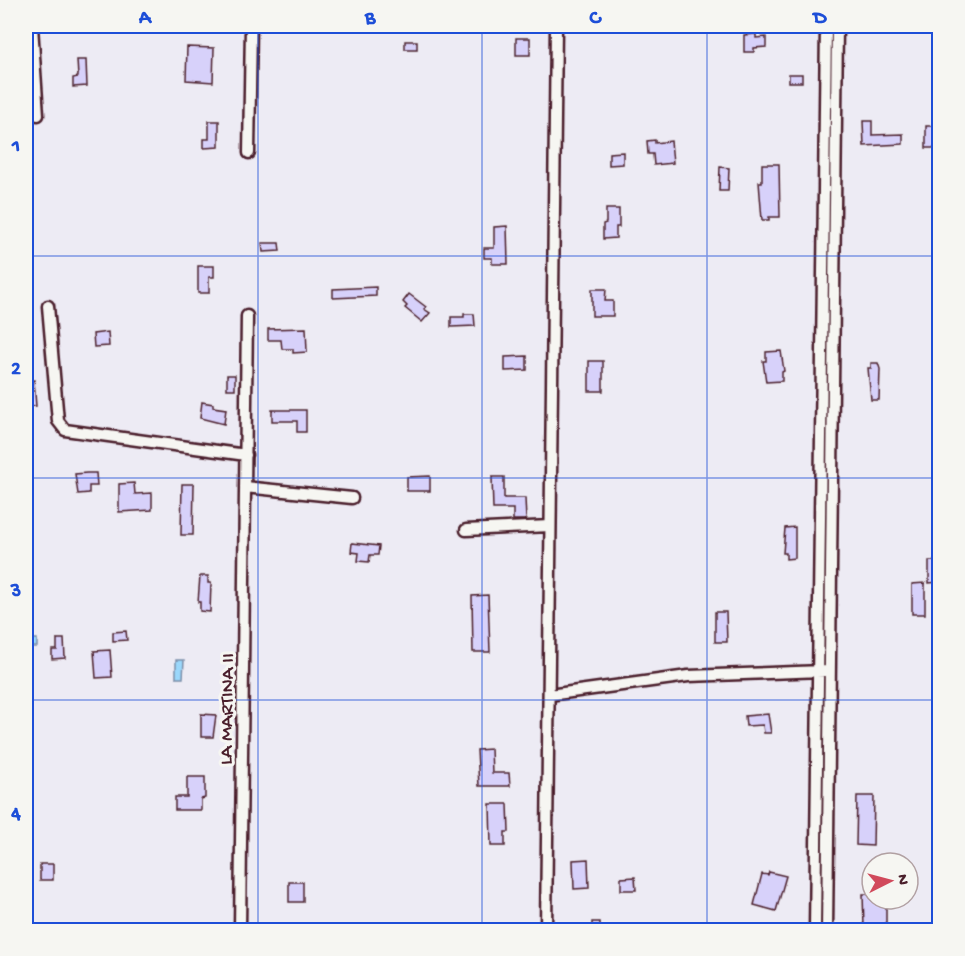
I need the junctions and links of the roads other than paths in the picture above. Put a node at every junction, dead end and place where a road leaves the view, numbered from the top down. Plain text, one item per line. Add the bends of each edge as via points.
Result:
1 (32, 26) edge
2 (250, 26) edge
3 (556, 26) edge
4 (826, 26) edge
5 (837, 26) edge
6 (38, 115) dead end
7 (249, 153) dead end
8 (48, 306) dead end
9 (247, 316) dead end
10 (246, 455) junction
11 (246, 487) junction
12 (352, 498) dead end
13 (550, 526) junction
14 (466, 530) dead end
15 (818, 671) junction
16 (830, 671) junction
17 (549, 695) junction
18 (240, 930) edge
19 (546, 930) edge
20 (814, 930) edge
21 (827, 930) edge

1 - 6 street
2 - 7 street
3 - 13 street
4 - 15 street
5 - 16 street
8 - 10 street via 58,421 65,430
9 - 10 street, LA MARTINA II
10 - 11 street, LA MARTINA II
11 - 12 street
11 - 18 street, LA MARTINA II
13 - 14 street
13 - 17 street
15 - 16 street
15 - 17 street via 687,676
15 - 20 street
16 - 21 street
17 - 19 street

